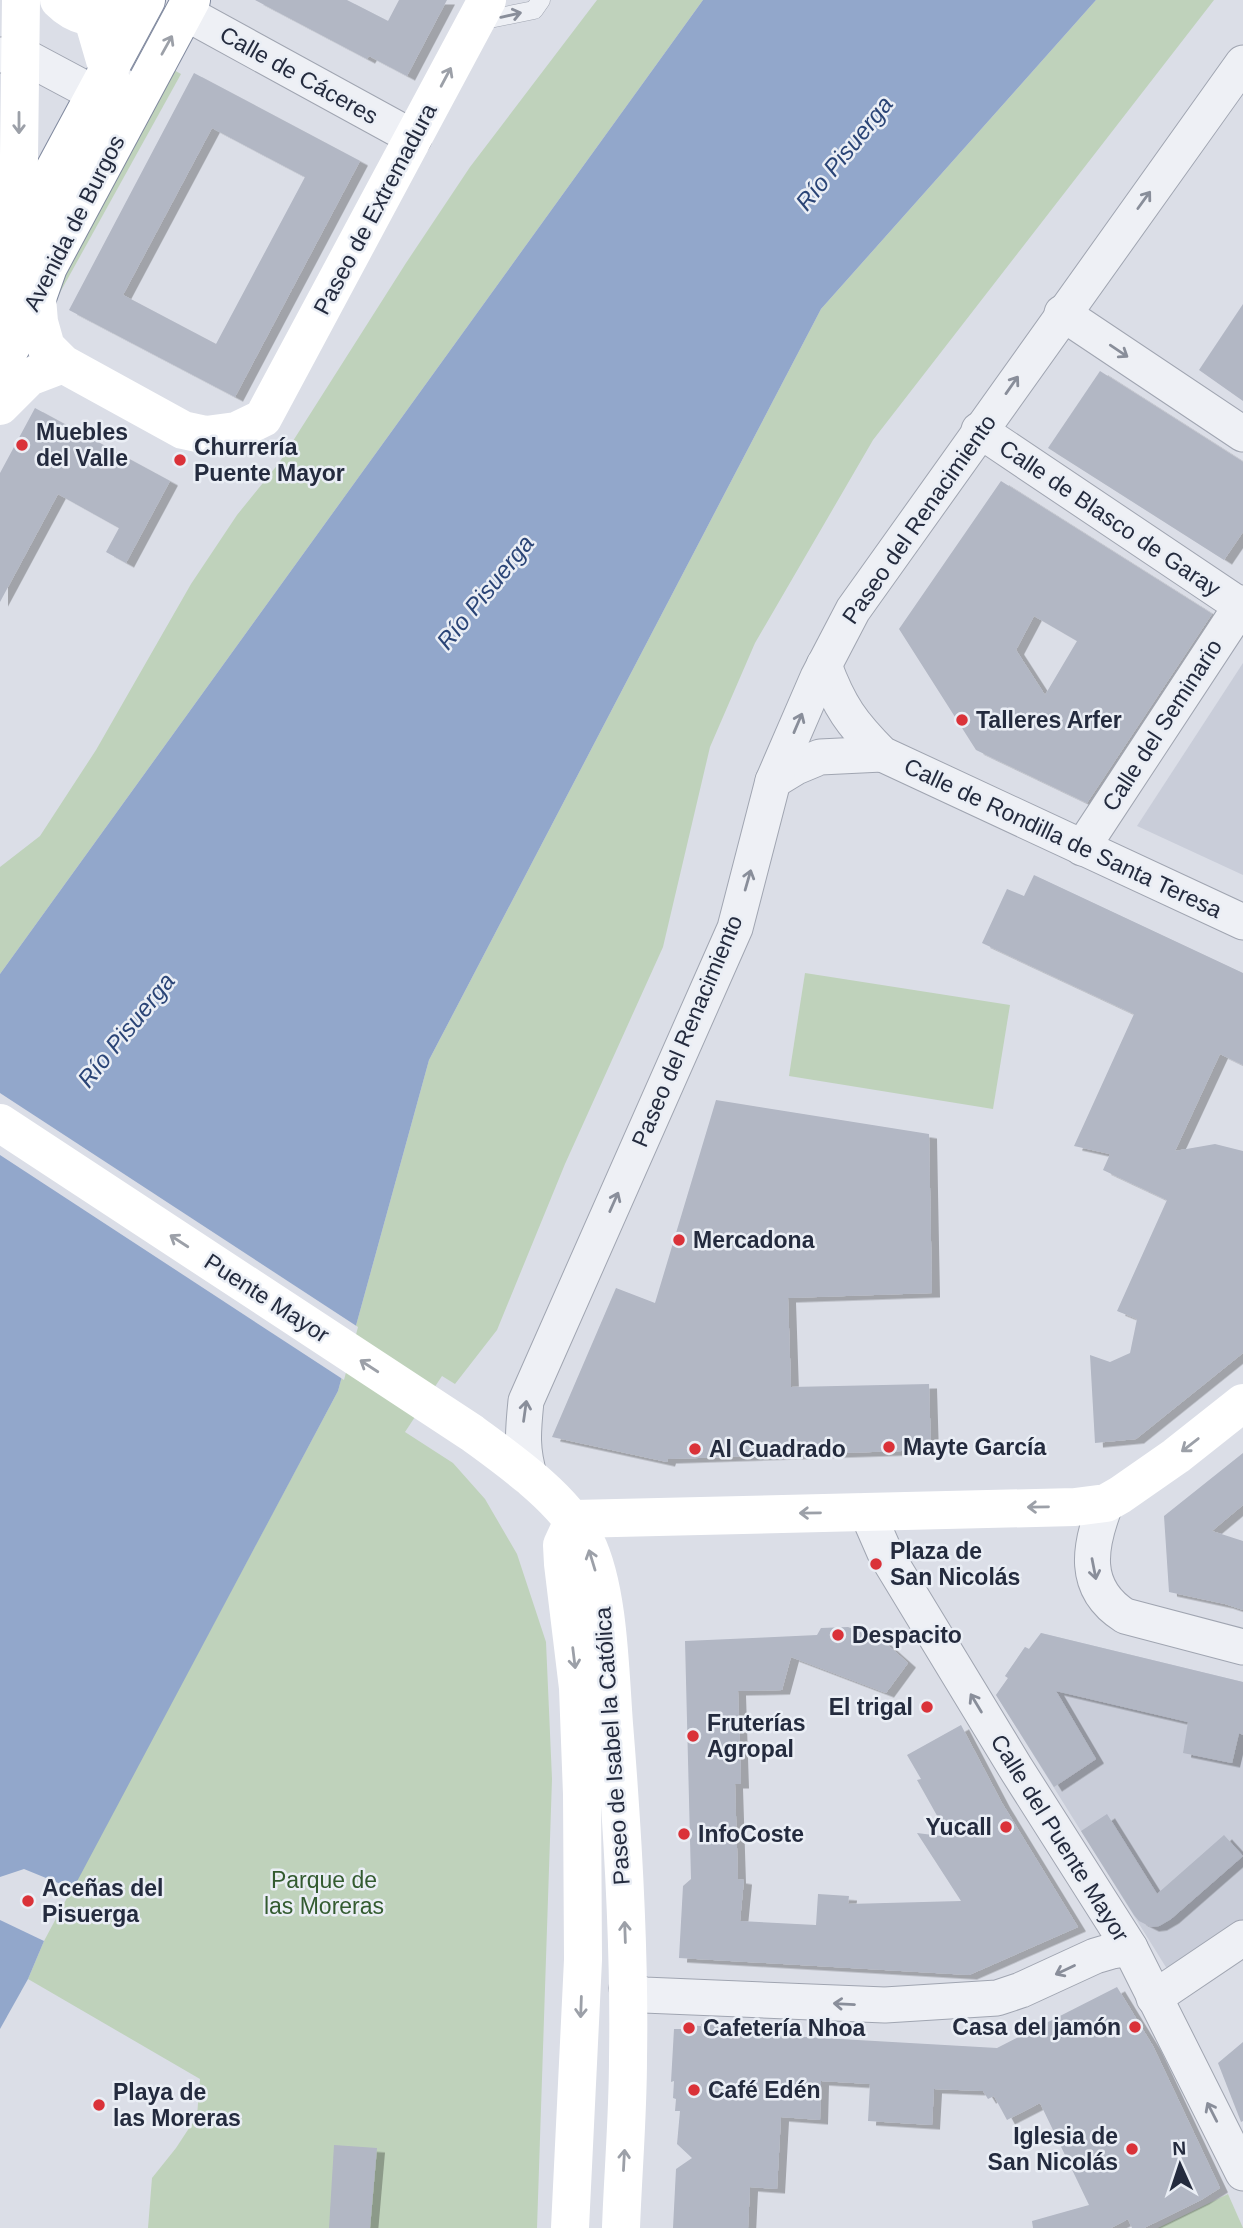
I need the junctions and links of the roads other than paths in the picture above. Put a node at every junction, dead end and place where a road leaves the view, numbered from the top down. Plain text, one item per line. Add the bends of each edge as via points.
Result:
1 (21, 0) edge
2 (59, 0) edge
3 (541, 0) edge
4 (188, 6) edge
5 (142, 8) edge
6 (481, 11) edge
7 (93, 19) junction
8 (10, 55) edge
9 (1243, 62) edge
10 (149, 78) junction
11 (105, 85) junction
12 (414, 138) junction
13 (19, 235) junction
14 (0, 271) edge
15 (37, 298) junction
16 (1062, 313) junction
17 (0, 323) edge
18 (63, 364) junction
19 (0, 367) edge
20 (0, 406) edge
21 (979, 430) junction
22 (1243, 434) edge
23 (1242, 604) edge
24 (824, 665) junction
25 (882, 754) junction
26 (772, 781) junction
27 (1082, 848) junction
28 (1226, 906) edge
29 (1243, 922) edge
30 (0, 1123) edge
31 (1243, 1403) edge
32 (530, 1478) junction
33 (1106, 1503) junction
34 (863, 1512) junction
35 (574, 1519) junction
36 (1243, 1647) edge
37 (1243, 1938) edge
38 (1130, 1948) junction
39 (627, 1988) junction
40 (1154, 1998) junction
41 (1243, 2173) edge
42 (570, 2228) edge
43 (621, 2228) edge

1 - 8 main road
2 - 7 main road
6 -> 3 lane via 534,10
10 -> 4 main road, Avenida de Burgos
4 - 12 street, Calle de Cáceres
5 - 7 main road
5 - 11 main road, Avenida de Burgos
12 -> 6 main road, Paseo de Extremadura
7 - 11 main road
8 - 11 street
8 -> 13 main road
16 -> 9 street, Paseo del Renacimiento
10 - 11 street
10 - 15 main road, Avenida de Burgos via 48,267
11 - 13 main road, Avenida de Burgos
11 - 17 main road via 116,98
12 - 18 main road, Paseo de Extremadura via 263,418 236,431 206,435 183,430
13 - 14 main road, Avenida de Burgos
15 - 18 main road via 46,347
15 - 19 main road, Avenida de Burgos
21 -> 16 street, Paseo del Renacimiento
16 -> 22 street
18 - 20 main road via 29,377
21 - 23 street, Calle de Blasco de Garay
21 - 24 street, Paseo del Renacimiento via 853,610
23 - 27 street, Calle del Seminario
24 - 25 street, Calle de Rondilla de Santa Teresa via 843,710
26 -> 24 street, Paseo del Renacimiento
25 - 26 street, Calle de Rondilla de Santa Teresa via 820,757
25 - 27 street, Calle de Rondilla de Santa Teresa
32 -> 26 street, Paseo del Renacimiento via 523,1458 526,1401 735,928
27 - 28 street, Calle de Rondilla de Santa Teresa
28 - 29 street, Calle de Rondilla de Santa Teresa
32 -> 30 main road, Puente Mayor via 426,1403
31 -> 33 main road via 1148,1477
32 - 35 main road
33 -> 34 main road
33 -> 36 street via 1091,1554 1098,1589 1110,1606 1125,1616
34 -> 35 main road
38 -> 34 street, Calle del Puente Mayor via 1015,1767
39 -> 35 main road, Paseo de Isabel la Católica via 622,1825 608,1633 597,1576
35 -> 42 main road, Paseo de Isabel la Católica via 562,1545 580,1721 583,1960
37 - 40 street
38 -> 39 street via 1095,1956 998,1998 885,2005 644,1995
38 - 40 street, Calle del Puente Mayor
43 -> 39 main road, Paseo de Isabel la Católica
41 -> 40 street, Calle del Puente Mayor

